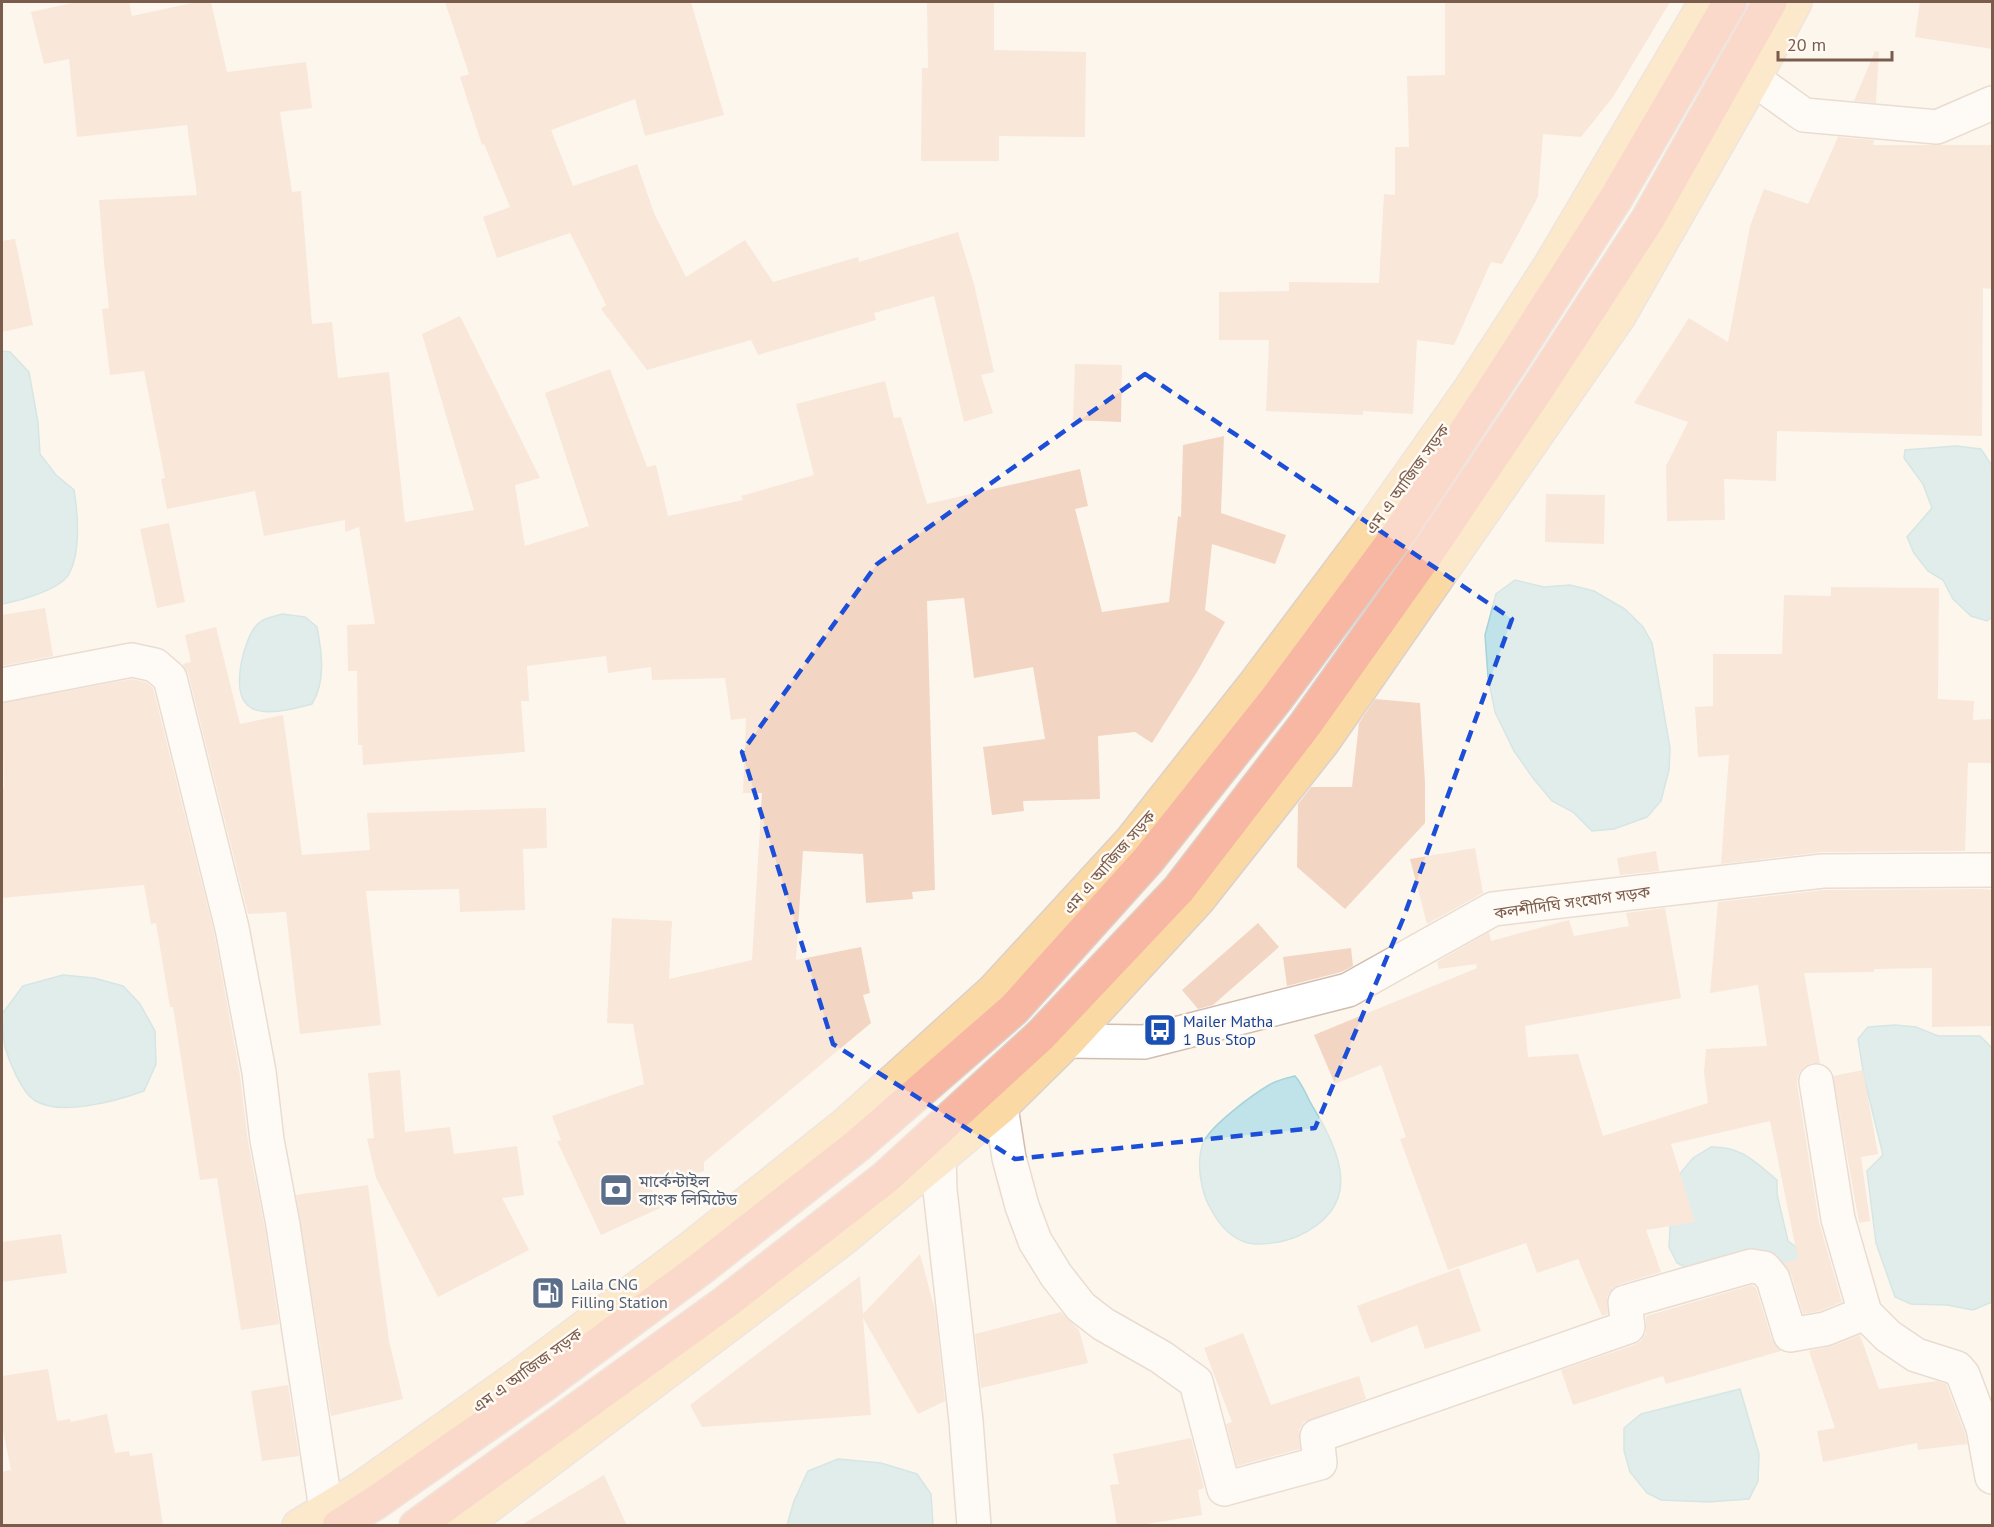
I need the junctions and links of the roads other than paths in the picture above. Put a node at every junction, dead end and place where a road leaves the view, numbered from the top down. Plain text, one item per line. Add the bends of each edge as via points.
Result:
1 (1706, 2) edge
2 (1730, 2) edge
3 (1770, 2) edge
4 (1796, 2) edge
5 (1754, 80) junction
6 (1992, 103) edge
7 (2, 685) edge
8 (1992, 870) edge
9 (1068, 1041) junction
10 (1816, 1080) dead end
11 (1001, 1107) junction
12 (939, 1158) junction
13 (1865, 1313) junction
14 (1992, 1477) edge
15 (322, 1520) edge
16 (416, 1526) edge
17 (462, 1526) edge
18 (974, 1526) edge

1 - 15 main road, এম এ আজিজ সড়ক via 1550,266 1469,391 1378,520 1131,841 994,990 846,1124 687,1251
2 - 15 highway via 1616,198 1398,535 1277,698 1148,860 1014,1009 858,1145 542,1386 375,1503
3 - 16 highway via 1648,219 1538,388 1305,725 1179,889 1041,1035 885,1178 726,1302
4 - 5 main road
5 - 6 street via 1804,115 1937,127
5 - 9 main road via 1619,316 1323,742 1198,900
7 - 15 street via 132,660 155,665 170,678 234,939 259,1072
8 - 9 street, কলশীদিঘি সংযোগ সড়ক via 1823,871 1493,909 1348,990 1144,1042
9 - 11 main road
10 - 13 street via 1838,1219
11 - 12 main road
11 - 13 street via 1009,1158 1035,1241 1082,1307 1196,1382 1224,1489 1320,1463 1317,1436 1628,1327 1625,1302 1751,1266 1764,1268 1773,1279 1790,1335 1825,1329
12 - 17 main road via 844,1238
12 - 18 street
13 - 14 street via 1888,1336 1916,1355 1957,1368 1963,1375 1983,1428

